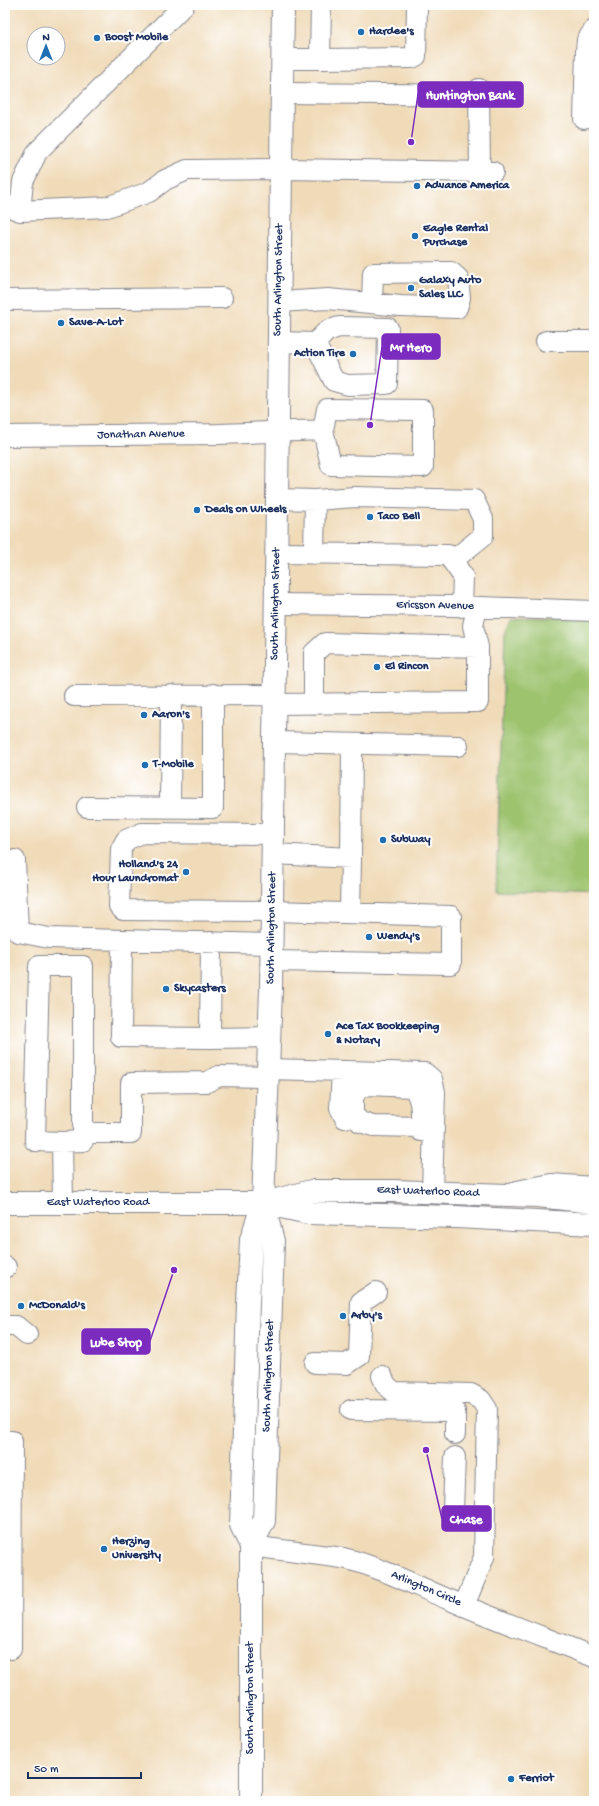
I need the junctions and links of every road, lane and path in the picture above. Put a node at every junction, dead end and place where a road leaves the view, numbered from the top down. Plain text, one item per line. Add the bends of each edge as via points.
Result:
1 (184, 5) edge
2 (283, 5) edge
3 (321, 5) edge
4 (417, 5) edge
5 (594, 30) edge
6 (282, 59) junction
7 (320, 59) junction
8 (282, 93) junction
9 (584, 119) dead end
10 (281, 169) junction
11 (13, 208) edge
12 (222, 298) dead end
13 (5, 300) edge
14 (279, 302) junction
15 (372, 303) dead end
16 (546, 340) dead end
17 (594, 341) edge
18 (279, 342) junction
19 (315, 343) dead end
20 (323, 430) junction
21 (278, 432) junction
22 (5, 436) edge
23 (277, 499) junction
24 (315, 500) junction
25 (276, 553) junction
26 (314, 554) junction
27 (452, 561) junction
28 (276, 604) junction
29 (470, 607) junction
30 (594, 611) edge
31 (478, 647) junction
32 (213, 694) junction
33 (171, 695) junction
34 (74, 696) dead end
35 (274, 699) junction
36 (314, 704) junction
37 (274, 742) junction
38 (352, 744) junction
39 (458, 746) dead end
40 (87, 807) dead end
41 (170, 807) junction
42 (273, 844) junction
43 (351, 858) junction
44 (15, 860) dead end
45 (272, 911) junction
46 (350, 913) junction
47 (122, 941) junction
48 (211, 942) junction
49 (272, 952) junction
50 (269, 1037) junction
51 (210, 1038) junction
52 (342, 1071) junction
53 (267, 1073) junction
54 (425, 1132) junction
55 (83, 1133) junction
56 (62, 1142) junction
57 (594, 1187) edge
58 (432, 1191) junction
59 (500, 1195) junction
60 (594, 1202) edge
61 (5, 1203) edge
62 (63, 1203) junction
63 (263, 1203) junction
64 (594, 1224) edge
65 (376, 1292) dead end
66 (5, 1326) edge
67 (27, 1335) dead end
68 (315, 1363) dead end
69 (382, 1376) dead end
70 (351, 1410) dead end
71 (455, 1434) dead end
72 (5, 1441) edge
73 (454, 1457) dead end
74 (453, 1509) dead end
75 (251, 1546) junction
76 (464, 1606) junction
77 (11, 1650) dead end
78 (594, 1657) edge
79 (251, 1801) edge

1 - 11 street via 37,152
2 - 6 main road, South Arlington Street
3 - 7 street
4 - 7 street via 416,56
5 - 9 street via 587,40
6 - 7 street
6 - 8 main road, South Arlington Street
8 - 10 main road, South Arlington Street
8 - 10 street via 479,92 487,172
10 - 11 street via 187,170 165,180 149,192 107,208
10 - 14 main road, South Arlington Street
12 - 13 street
14 - 15 street via 328,298
14 - 18 main road, South Arlington Street
16 - 17 street
18 - 19 street
18 - 21 main road, South Arlington Street
20 - 20 street via 331,464 423,467 423,410 327,409
20 - 21 street, Jonathan Avenue
21 - 22 street, Jonathan Avenue
21 - 23 main road, South Arlington Street
23 - 24 street
23 - 25 main road, South Arlington Street
24 - 26 street
24 - 27 street via 354,497 474,500 482,519 483,536
25 - 26 street
25 - 28 main road, South Arlington Street
26 - 27 street via 448,555
27 - 29 street via 463,576
28 - 29 street, Ericsson Avenue
28 - 35 main road, South Arlington Street
29 - 30 street, Ericsson Avenue
29 - 31 street
31 - 36 street via 325,643 314,653
31 - 36 street via 478,702
32 - 33 street
32 - 35 street
32 - 41 street via 212,808
33 - 34 street
33 - 41 street
35 - 36 street
35 - 37 main road, South Arlington Street
37 - 38 street
37 - 42 main road, South Arlington Street
38 - 39 street
38 - 43 street
40 - 41 street
42 - 43 street
42 - 45 main road, South Arlington Street
42 - 45 street via 142,833 126,840 121,849 119,906 123,910
43 - 46 street
44 - 47 street via 18,932 49,938
45 - 46 street
45 - 49 main road, South Arlington Street
46 - 49 street via 451,916 451,964
47 - 48 street
47 - 51 street via 121,1037
48 - 49 street
48 - 51 street
49 - 50 main road, South Arlington Street
50 - 51 street
50 - 53 main road, South Arlington Street
52 - 53 street
52 - 54 street via 340,1108 348,1124 361,1133
52 - 54 street via 425,1073 432,1079 435,1092
53 - 55 street via 219,1076 207,1082 132,1083 132,1133
53 - 63 main road, South Arlington Street
54 - 58 street
55 - 56 street via 83,1141
55 - 56 street via 83,966 39,966 35,1141
56 - 62 street
57 - 59 street via 550,1184
58 - 59 main road, East Waterloo Road
58 - 63 main road, East Waterloo Road via 311,1191
59 - 60 main road, East Waterloo Road
61 - 62 main road, East Waterloo Road
62 - 63 main road, East Waterloo Road
63 - 64 main road, East Waterloo Road via 308,1213
63 - 75 main road, South Arlington Street via 251,1240 247,1311 241,1525
65 - 68 street via 361,1302 359,1356 347,1364
66 - 67 street via 16,1326
69 - 76 street via 386,1385 394,1392 471,1394 481,1400 487,1409 484,1557
70 - 71 street via 454,1411
72 - 77 street via 12,1441
73 - 74 street
75 - 76 street, Arlington Circle via 357,1561
75 - 79 main road, South Arlington Street
76 - 78 street, Arlington Circle

